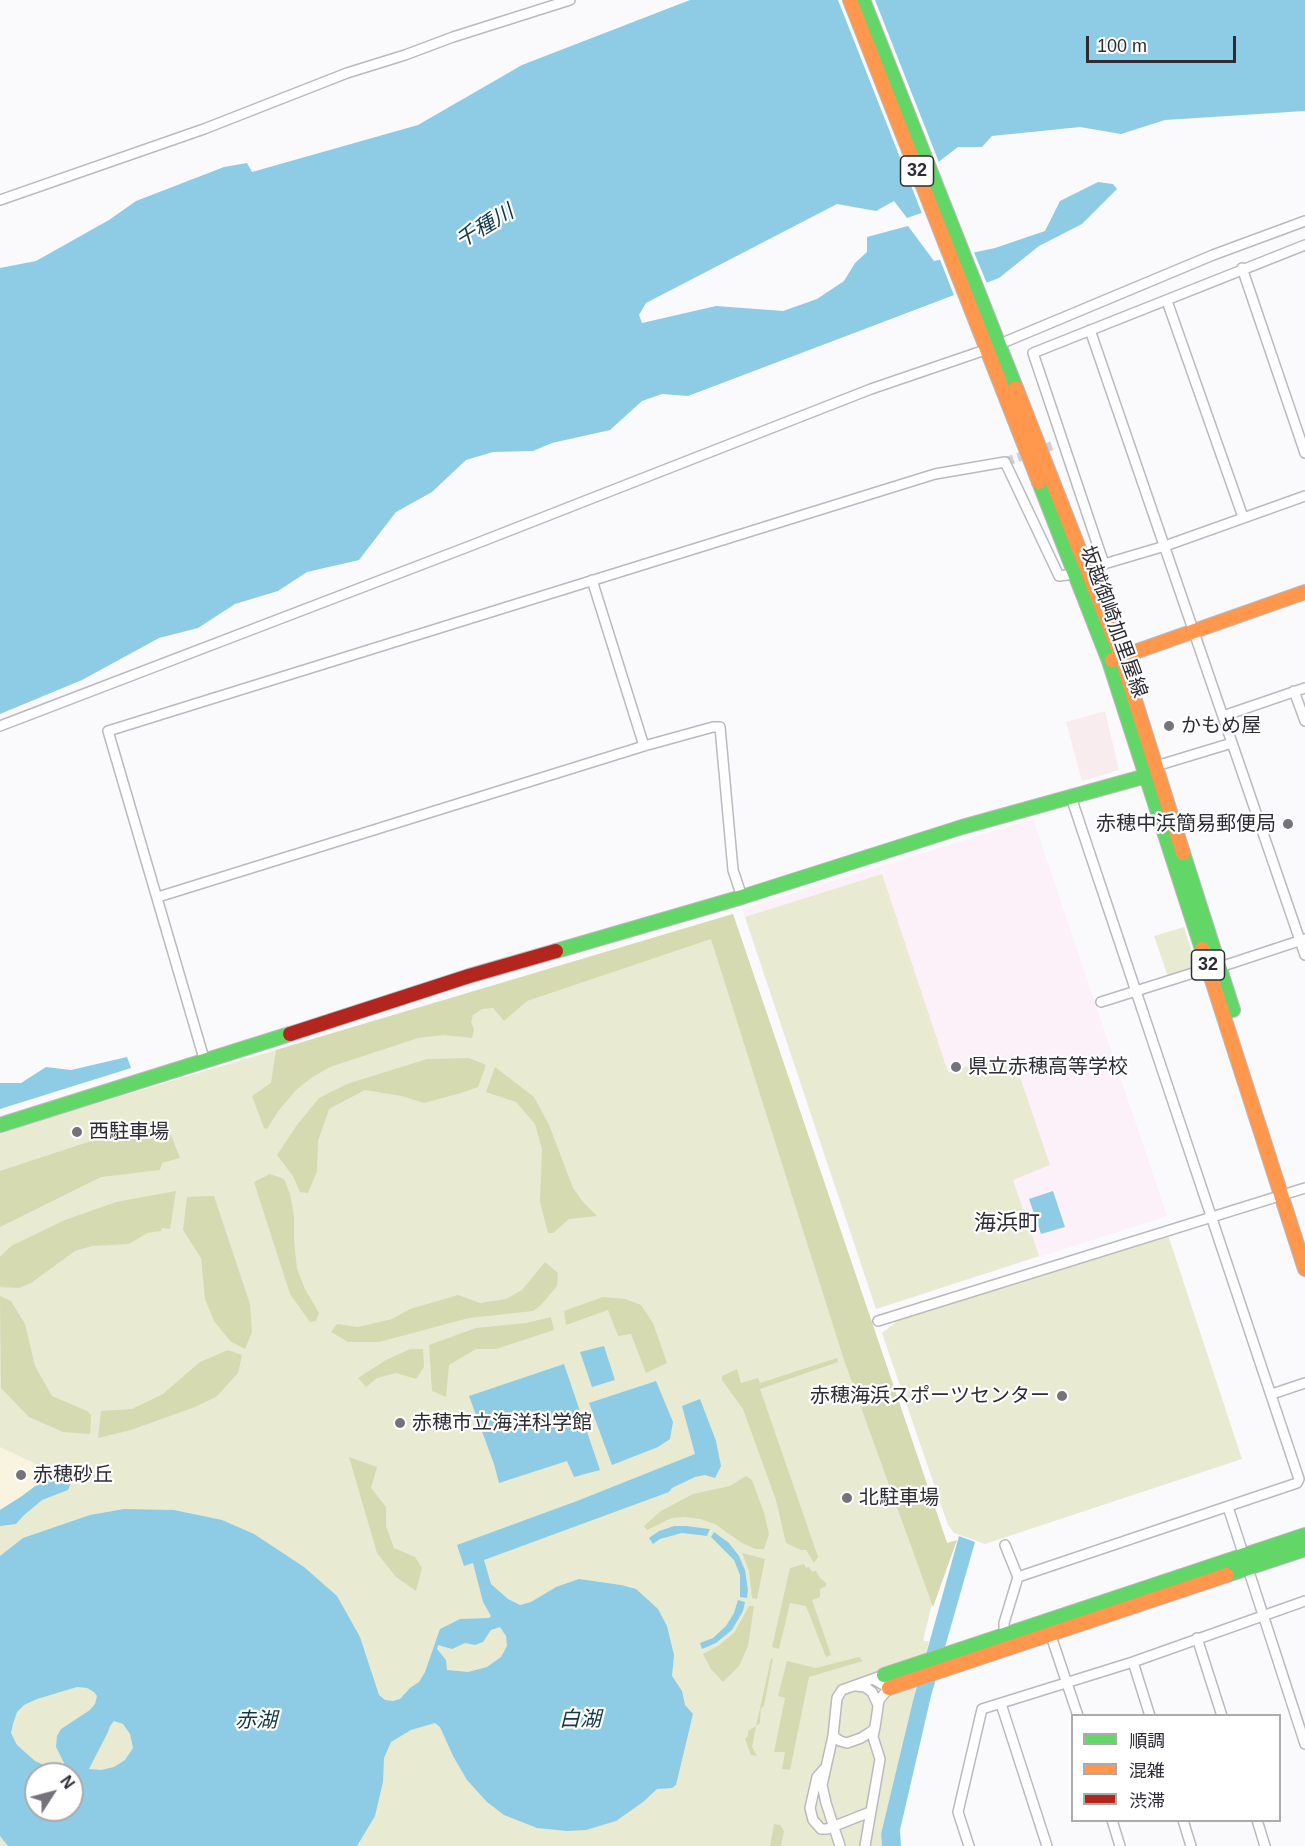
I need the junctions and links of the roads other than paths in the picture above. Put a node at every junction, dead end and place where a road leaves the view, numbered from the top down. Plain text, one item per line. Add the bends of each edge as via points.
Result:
1 (570, 0) edge
2 (850, 0) edge
3 (863, 0) edge
4 (0, 200) edge
5 (1305, 221) edge
6 (1305, 245) edge
7 (1242, 268) junction
8 (1167, 301) junction
9 (1090, 330) junction
10 (991, 343) junction
11 (1305, 453) edge
12 (1305, 496) edge
13 (1243, 517) junction
14 (1165, 546) junction
15 (1104, 564) junction
16 (1081, 572) junction
17 (592, 580) junction
18 (1305, 592) edge
19 (1194, 630) junction
20 (1115, 659) junction
21 (1305, 688) edge
22 (1294, 692) junction
23 (1223, 716) junction
24 (1305, 721) edge
25 (0, 726) edge
26 (1232, 743) junction
27 (644, 746) junction
28 (1156, 766) junction
29 (1146, 776) junction
30 (1071, 797) junction
31 (158, 897) junction
32 (742, 897) junction
33 (1303, 940) edge
34 (1305, 955) edge
35 (1215, 967) junction
36 (1136, 991) junction
37 (1101, 1002) dead end
38 (205, 1062) junction
39 (0, 1125) edge
40 (1305, 1188) edge
41 (1285, 1194) junction
42 (1212, 1216) junction
43 (1305, 1239) edge
44 (1305, 1269) edge
45 (878, 1321) dead end
46 (1305, 1383) edge
47 (1272, 1394) junction
48 (1228, 1507) junction
49 (1305, 1535) edge
50 (1005, 1545) dead end
51 (1305, 1549) edge
52 (1246, 1562) junction
53 (1018, 1577) junction
54 (1305, 1602) edge
55 (1263, 1615) junction
56 (1049, 1627) junction
57 (1197, 1638) junction
58 (1004, 1641) junction
59 (944, 1662) junction
60 (1133, 1662) junction
61 (882, 1680) junction
62 (1067, 1681) junction
63 (853, 1685) junction
64 (1001, 1704) junction
65 (878, 1705) junction
66 (1077, 1714) edge
67 (1149, 1714) edge
68 (1221, 1714) edge
69 (875, 1727) junction
70 (832, 1736) junction
71 (1305, 1744) edge
72 (826, 1766) junction
73 (870, 1812) junction
74 (1112, 1822) edge
75 (1183, 1822) edge
76 (1257, 1822) edge
77 (834, 1827) junction
78 (840, 1846) edge
79 (865, 1846) edge
80 (969, 1846) edge
81 (1047, 1846) edge
82 (1120, 1846) edge
83 (1191, 1846) edge
84 (1265, 1846) edge

1 - 4 street via 347,73 204,129
2 - 10 main road, 坂越御崎加里屋線 / 32
3 - 10 main road, 坂越御崎加里屋線 / 32
5 - 10 street
6 - 7 street
7 - 8 street
7 - 11 street
8 - 9 street
8 - 13 street
9 - 14 street
9 - 15 street via 1033,353 1058,444
10 - 16 main road, 坂越御崎加里屋線 / 32
10 - 25 street
12 - 13 street
13 - 14 street
14 - 15 street
14 - 19 street
15 - 16 street
16 - 17 street via 1059,576 1005,462 935,474
16 - 20 main road, 坂越御崎加里屋線 / 32
17 - 27 street
17 - 31 street via 108,731
18 - 19 main road
19 - 20 main road
19 - 23 street
20 - 28 main road, 坂越御崎加里屋線 / 32
20 - 29 main road, 坂越御崎加里屋線 / 32
21 - 22 street
22 - 23 street
22 - 24 street
23 - 26 street
26 - 28 street
26 - 33 street
27 - 31 street
27 - 32 street via 720,727 734,870
28 - 29 main road
28 - 35 main road, 坂越御崎加里屋線 / 32
29 - 30 main road
29 - 35 main road, 坂越御崎加里屋線 / 32
30 - 32 main road
30 - 36 street
31 - 38 street
32 - 38 main road via 469,976
33 - 34 street
33 - 35 street
35 - 36 street
35 - 41 main road, 坂越御崎加里屋線 / 32
36 - 37 street
36 - 42 street
38 - 39 main road
40 - 41 street
41 - 42 street
41 - 43 main road, 坂越御崎加里屋線 / 32
41 - 44 main road, 坂越御崎加里屋線 / 32
42 - 45 street
42 - 47 street
46 - 47 street
47 - 48 street via 1299,1479
48 - 52 street
48 - 53 street
49 - 52 main road
50 - 53 street
51 - 52 main road
52 - 55 street
52 - 56 main road
53 - 58 street via 1004,1623
54 - 55 street
55 - 57 street
55 - 71 street
56 - 58 main road
56 - 62 street
57 - 60 street
57 - 68 street
58 - 59 main road
59 - 61 main road via 920,1663
59 - 61 main road via 916,1679
60 - 62 street
60 - 67 street
61 - 63 street
61 - 65 street via 883,1693
62 - 64 street
62 - 66 street
63 - 65 street via 869,1689
63 - 70 street via 839,1693
64 - 80 street via 982,1709 958,1812
64 - 81 street
65 - 69 street
69 - 70 street via 865,1737 847,1743
69 - 73 street via 873,1737 880,1759
70 - 72 street
72 - 77 street via 822,1785
72 - 77 street via 817,1777 810,1808 821,1829
73 - 77 street
73 - 79 street
74 - 82 street
75 - 83 street
76 - 84 street
77 - 78 street

